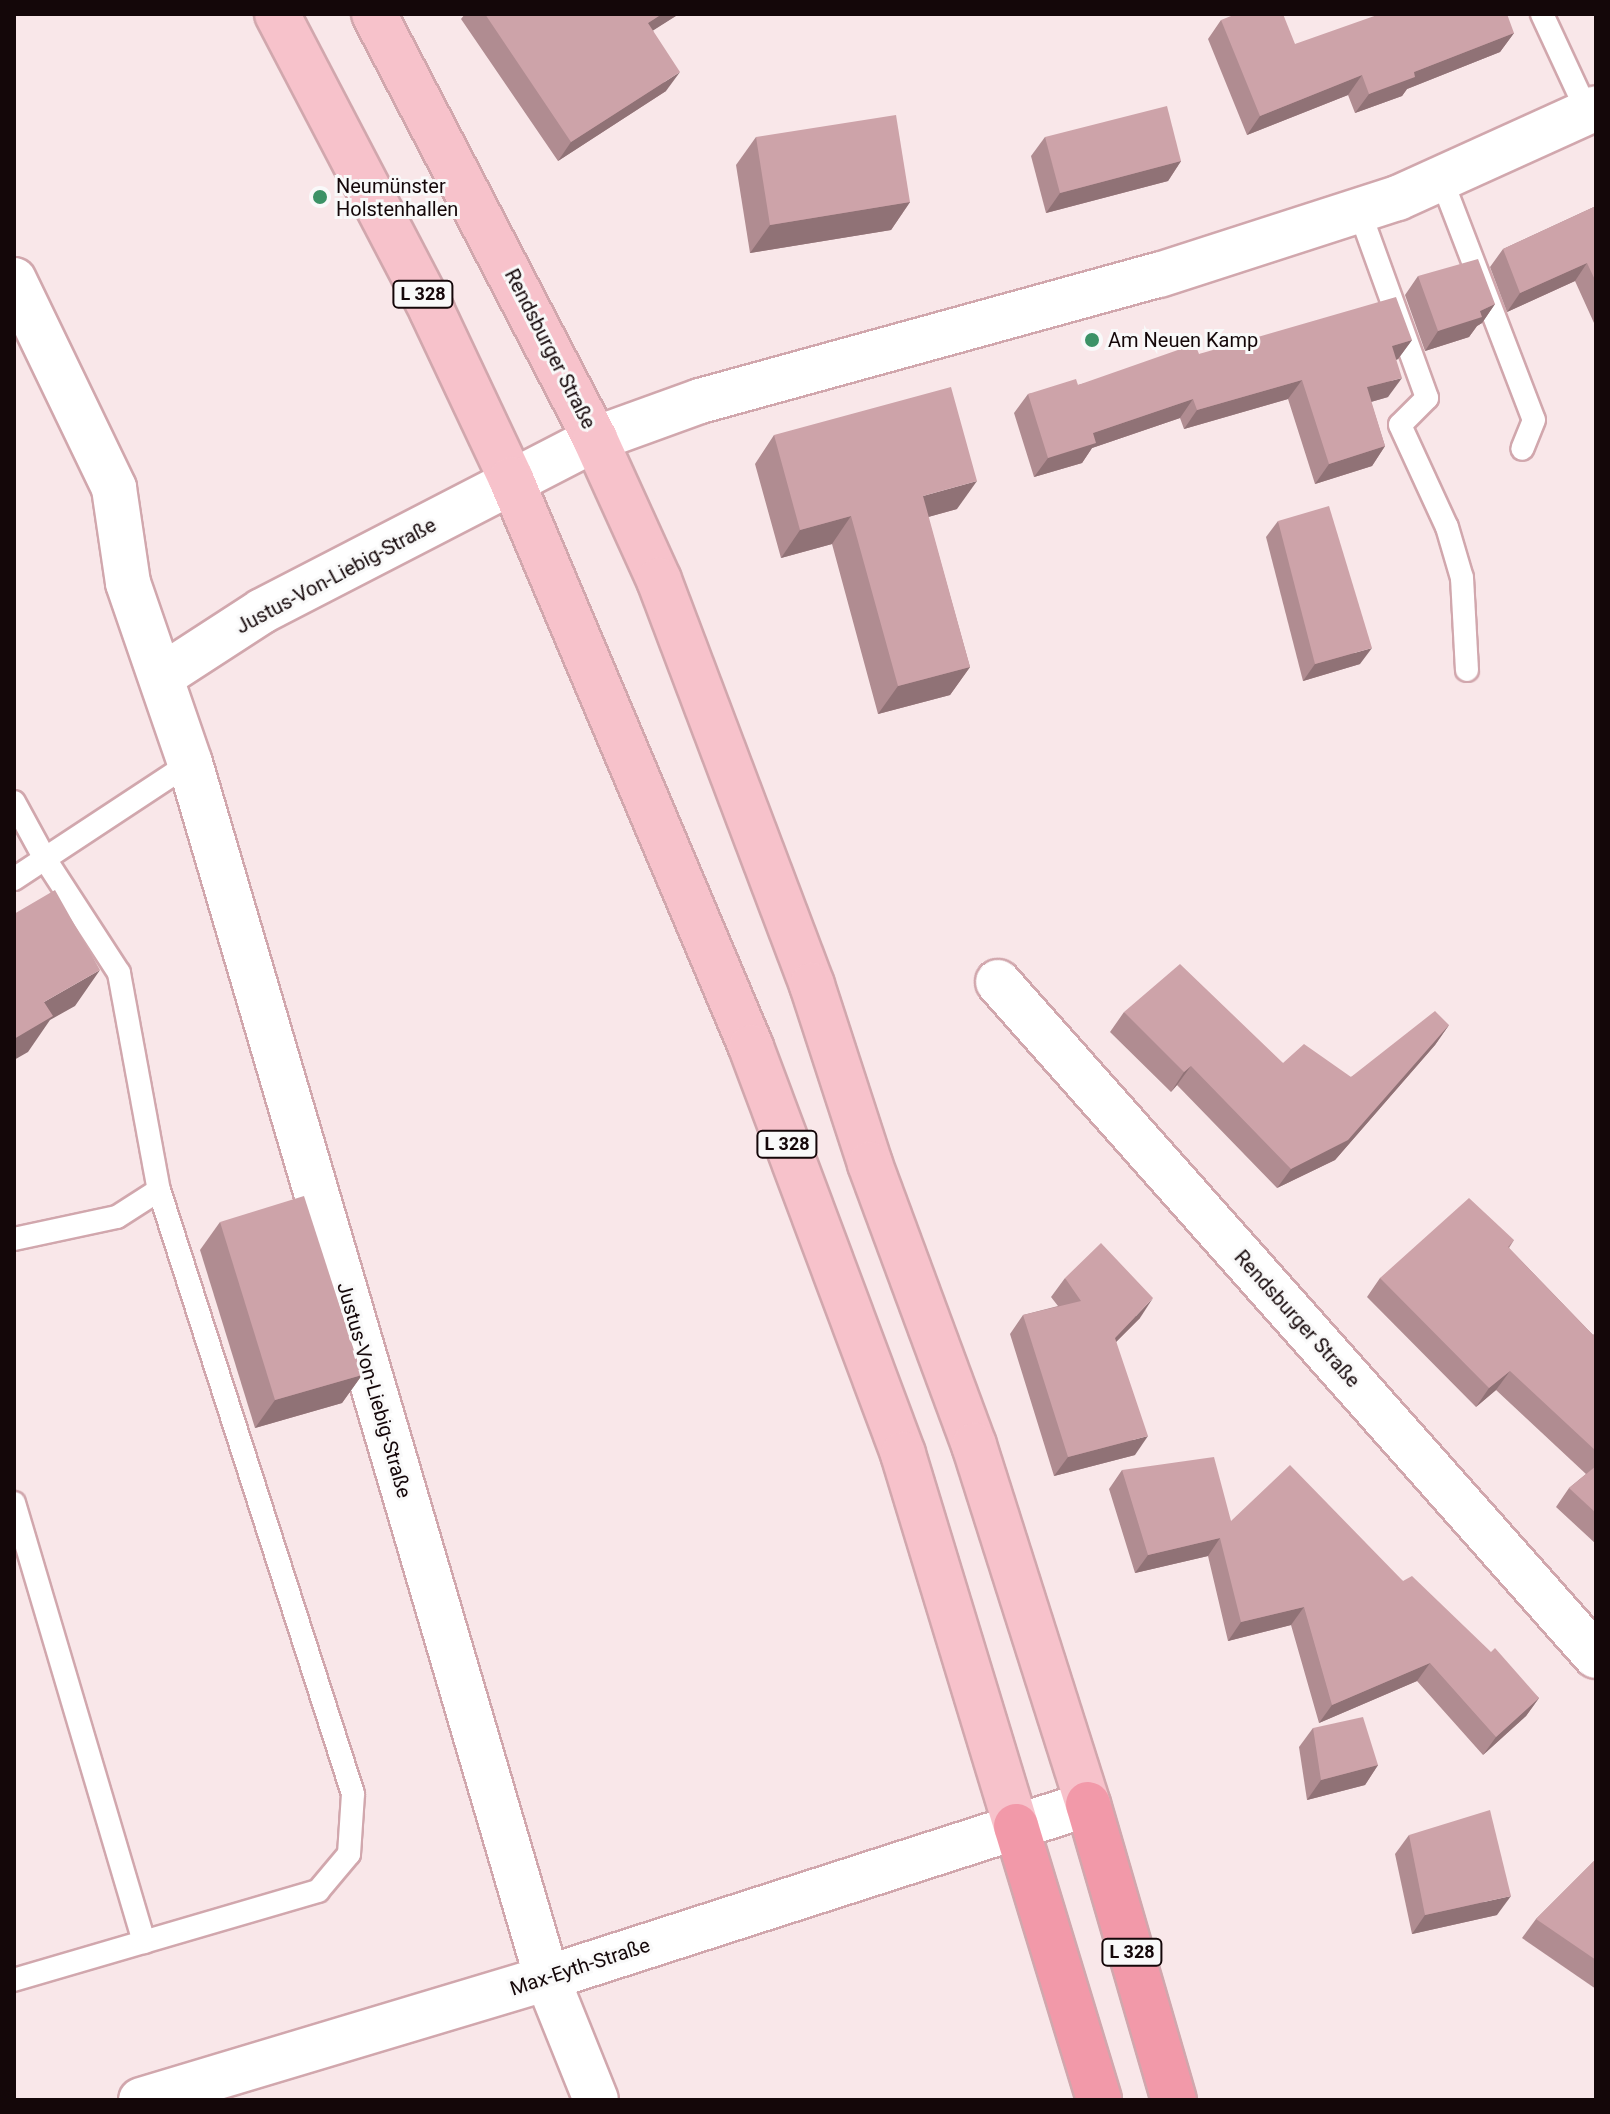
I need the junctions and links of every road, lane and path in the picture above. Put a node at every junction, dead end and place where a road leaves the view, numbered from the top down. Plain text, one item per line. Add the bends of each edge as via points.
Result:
1 (277, 14) edge
2 (374, 14) edge
3 (1542, 14) edge
4 (1592, 110) edge
5 (1441, 178) junction
6 (1359, 210) junction
7 (14, 280) edge
8 (595, 439) junction
9 (1522, 449) dead end
10 (511, 479) junction
11 (1467, 670) dead end
12 (162, 676) junction
13 (190, 763) junction
14 (14, 802) edge
15 (45, 859) junction
16 (14, 879) edge
17 (998, 982) dead end
18 (159, 1190) junction
19 (14, 1239) edge
20 (14, 1503) edge
21 (1596, 1656) edge
22 (1088, 1804) junction
23 (1016, 1826) junction
24 (144, 1942) junction
25 (547, 1978) junction
26 (14, 1980) edge
27 (141, 2100) edge
28 (596, 2100) edge
29 (1099, 2100) edge
30 (1174, 2100) edge

1 - 10 main road, L 328 via 425,298
2 - 8 main road, Rendsburger Straße / L 328
3 - 4 lane
4 - 5 street
5 - 6 street
5 - 9 lane via 1534,420
6 - 8 street via 1159,275 700,401
6 - 11 lane via 1427,398 1400,425 1447,527 1462,578
7 - 12 street, Justus-Von-Liebig-Straße via 114,488 128,583
8 - 10 street, Rendsburger Straße
8 - 22 main road, L 328 via 659,580 812,985 870,1164 974,1445
10 - 12 street, Justus-Von-Liebig-Straße via 445,519 262,611
10 - 23 main road, L 328 via 751,1047 903,1454
12 - 13 street, Justus-Von-Liebig-Straße
13 - 15 lane
13 - 25 street, Justus-Von-Liebig-Straße
14 - 15 lane
15 - 16 lane
15 - 18 lane via 119,973
17 - 21 street, Rendsburger Straße
18 - 19 lane via 117,1217
18 - 24 lane via 353,1794 349,1854 318,1891
20 - 24 lane
22 - 23 street, Max-Eyth-Straße
22 - 30 highway, L 328
23 - 25 street, Max-Eyth-Straße
23 - 29 highway, L 328
24 - 26 lane
25 - 27 street, Max-Eyth-Straße
25 - 28 street, Justus-Von-Liebig-Straße

